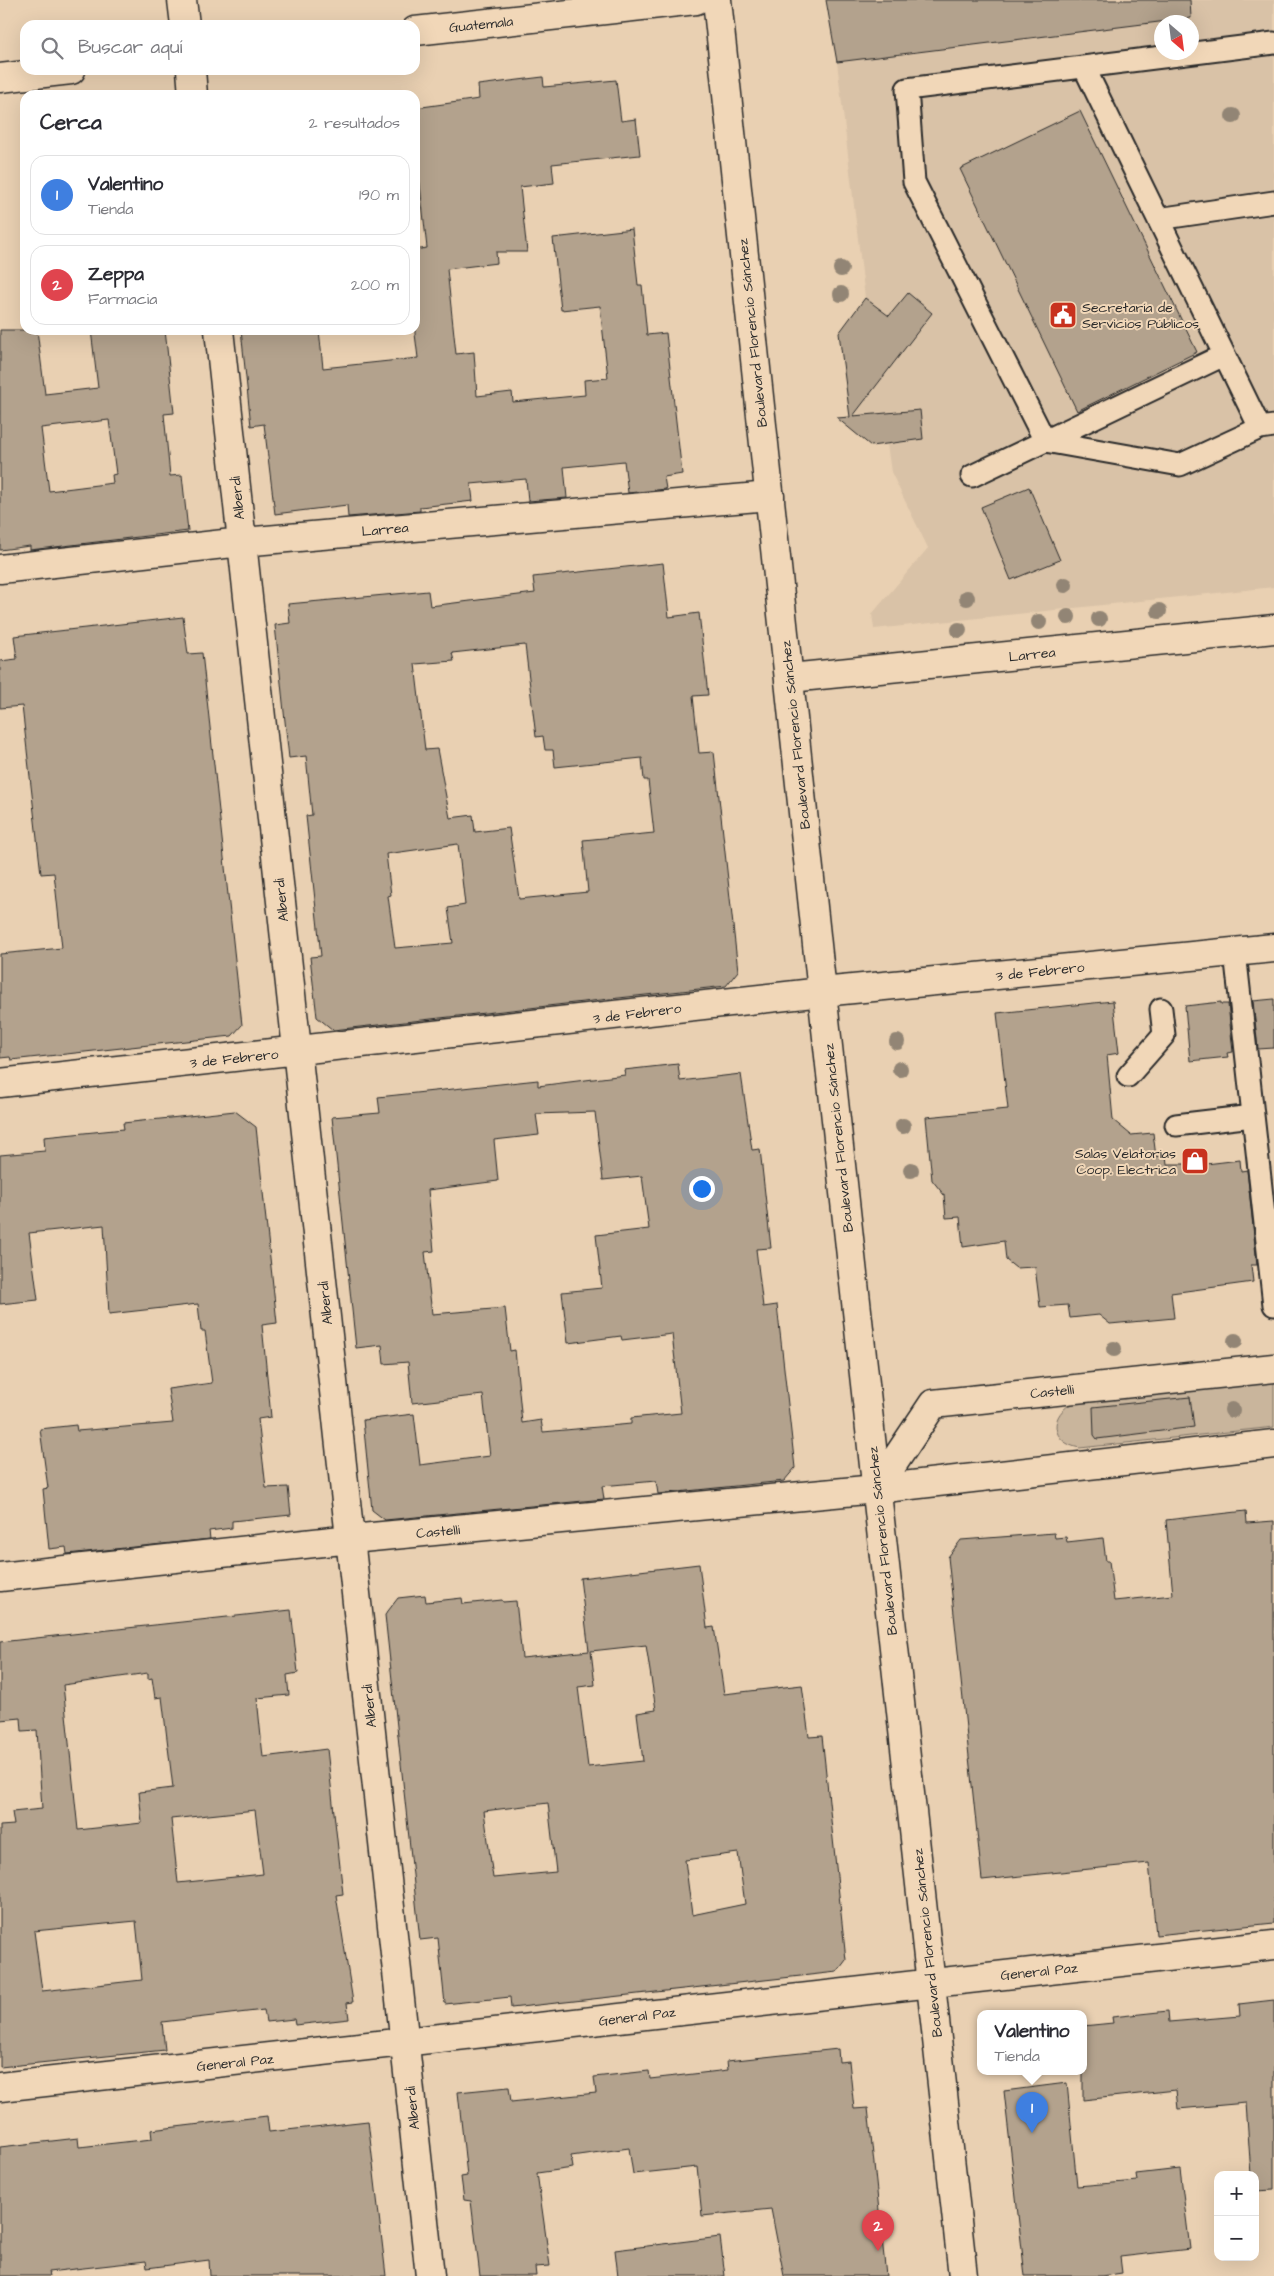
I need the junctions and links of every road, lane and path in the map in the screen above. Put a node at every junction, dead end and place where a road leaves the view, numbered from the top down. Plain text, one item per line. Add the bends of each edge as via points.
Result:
1 (182, 0) edge
2 (696, 0) edge
3 (718, 0) edge
4 (184, 20) edge
5 (420, 30) edge
6 (1274, 43) edge
7 (1084, 67) junction
8 (27, 75) edge
9 (191, 75) edge
10 (0, 78) edge
11 (193, 90) edge
12 (1274, 202) edge
13 (1158, 219) junction
14 (220, 335) edge
15 (1224, 354) junction
16 (1267, 427) edge
17 (1045, 441) junction
18 (972, 476) dead end
19 (770, 496) junction
20 (242, 542) junction
21 (0, 570) edge
22 (1274, 629) edge
23 (790, 678) junction
24 (1274, 948) edge
25 (1235, 952) junction
26 (822, 992) junction
27 (1161, 1010) dead end
28 (298, 1052) junction
29 (1128, 1076) dead end
30 (0, 1083) edge
31 (1253, 1116) junction
32 (1176, 1125) dead end
33 (1269, 1215) edge
34 (1274, 1305) edge
35 (1274, 1368) edge
36 (1274, 1444) edge
37 (876, 1489) junction
38 (351, 1539) junction
39 (0, 1577) edge
40 (1274, 1945) edge
41 (931, 1983) junction
42 (404, 2043) junction
43 (0, 2087) edge
44 (430, 2276) edge
45 (963, 2276) edge

1 - 4 street
2 - 5 street, Guatemala
3 - 19 street, Boulevard Florencio Sánchez
6 - 7 lane
7 - 13 lane
7 - 17 lane via 907,89 914,182
8 - 10 street
9 - 11 street
12 - 13 lane
13 - 15 lane
14 - 20 street, Alberdi
15 - 16 lane
15 - 17 lane
16 - 17 lane via 1180,465
17 - 18 lane
19 - 20 street, Larrea
19 - 23 street, Boulevard Florencio Sánchez
20 - 21 street, Larrea
20 - 28 street, Alberdi
22 - 23 street, Larrea
23 - 26 street, Boulevard Florencio Sánchez
24 - 25 street, 3 de Febrero
25 - 26 street, 3 de Febrero
25 - 31 lane
26 - 28 street, 3 de Febrero
26 - 37 street, Boulevard Florencio Sánchez
27 - 29 lane via 1164,1035
28 - 30 street, 3 de Febrero
28 - 38 street, Alberdi
31 - 32 lane
31 - 33 lane
33 - 34 lane
35 - 37 street, Castelli via 933,1404
36 - 37 street, Castelli
37 - 38 street, Castelli
37 - 41 street, Boulevard Florencio Sánchez
38 - 39 street, Castelli
38 - 42 street, Alberdi
40 - 41 street, General Paz
41 - 42 street, General Paz
41 - 45 street, Boulevard Florencio Sánchez
42 - 43 street, General Paz
42 - 44 street, Alberdi

